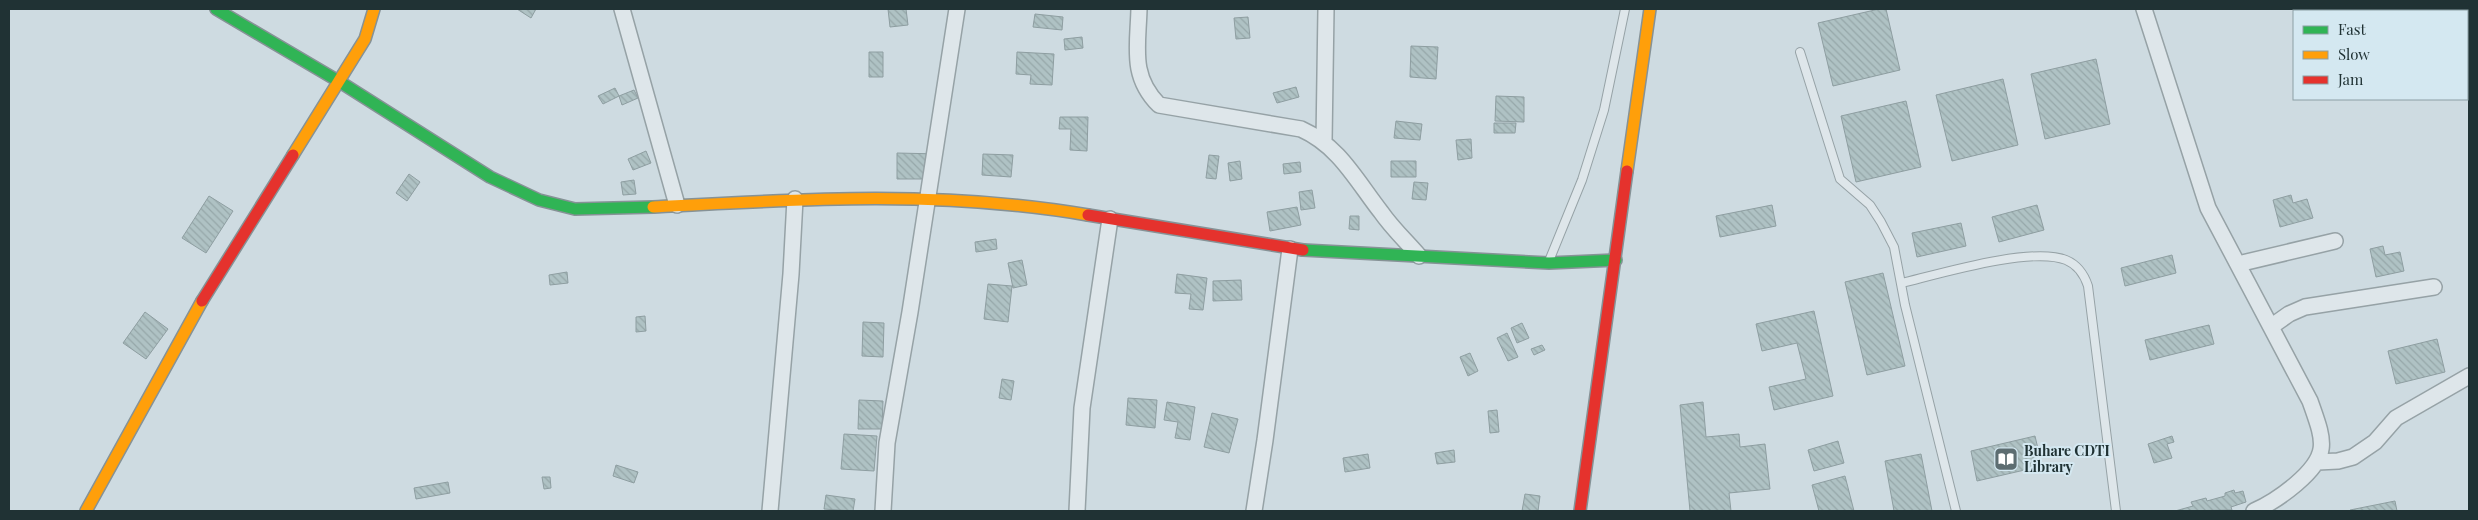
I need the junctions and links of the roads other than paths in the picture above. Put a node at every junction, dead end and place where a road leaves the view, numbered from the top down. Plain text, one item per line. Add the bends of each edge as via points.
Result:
1 (216, 9) edge
2 (374, 9) edge
3 (622, 9) edge
4 (956, 9) edge
5 (1139, 9) edge
6 (1326, 9) edge
7 (1624, 9) edge
8 (1650, 9) edge
9 (2144, 9) edge
10 (1800, 52) dead end
11 (340, 82) junction
12 (1324, 141) junction
13 (928, 198) junction
14 (795, 199) junction
15 (677, 205) junction
16 (1110, 219) junction
17 (2335, 241) dead end
18 (1290, 249) junction
19 (1419, 256) junction
20 (1616, 260) junction
21 (1548, 263) junction
22 (2238, 264) junction
23 (1902, 283) junction
24 (2434, 287) dead end
25 (2272, 326) junction
26 (2469, 376) edge
27 (2318, 462) junction
28 (86, 511) edge
29 (770, 511) edge
30 (883, 511) edge
31 (1077, 511) edge
32 (1254, 511) edge
33 (1580, 511) edge
34 (1956, 511) edge
35 (2116, 511) edge
36 (2254, 511) edge

1 - 11 street
2 - 11 street via 365,39
3 - 15 street
4 - 13 street
5 - 12 street via 1138,71 1144,87 1159,105 1301,129
6 - 12 street
7 - 21 lane via 1604,110 1582,180
8 - 20 street
9 - 22 street via 2208,208
10 - 23 lane via 1840,179 1870,205 1881,222 1894,247
11 - 15 street via 490,177 539,200 580,209
11 - 28 street via 191,318
12 - 19 street via 1353,172 1382,214
13 - 14 street
13 - 16 street via 1037,206
13 - 30 street via 887,443
14 - 15 street
14 - 29 street
16 - 18 street
16 - 31 street via 1082,408
17 - 22 street
18 - 19 street
18 - 32 street
19 - 21 street
20 - 21 street
20 - 33 street
22 - 25 street
23 - 34 lane
23 - 35 lane via 1981,264 2032,257 2061,259 2080,269 2088,286
24 - 25 street via 2305,307
25 - 27 street via 2316,417 2321,433
26 - 27 street via 2396,418 2375,442 2353,457 2338,462
27 - 36 street via 2287,492

